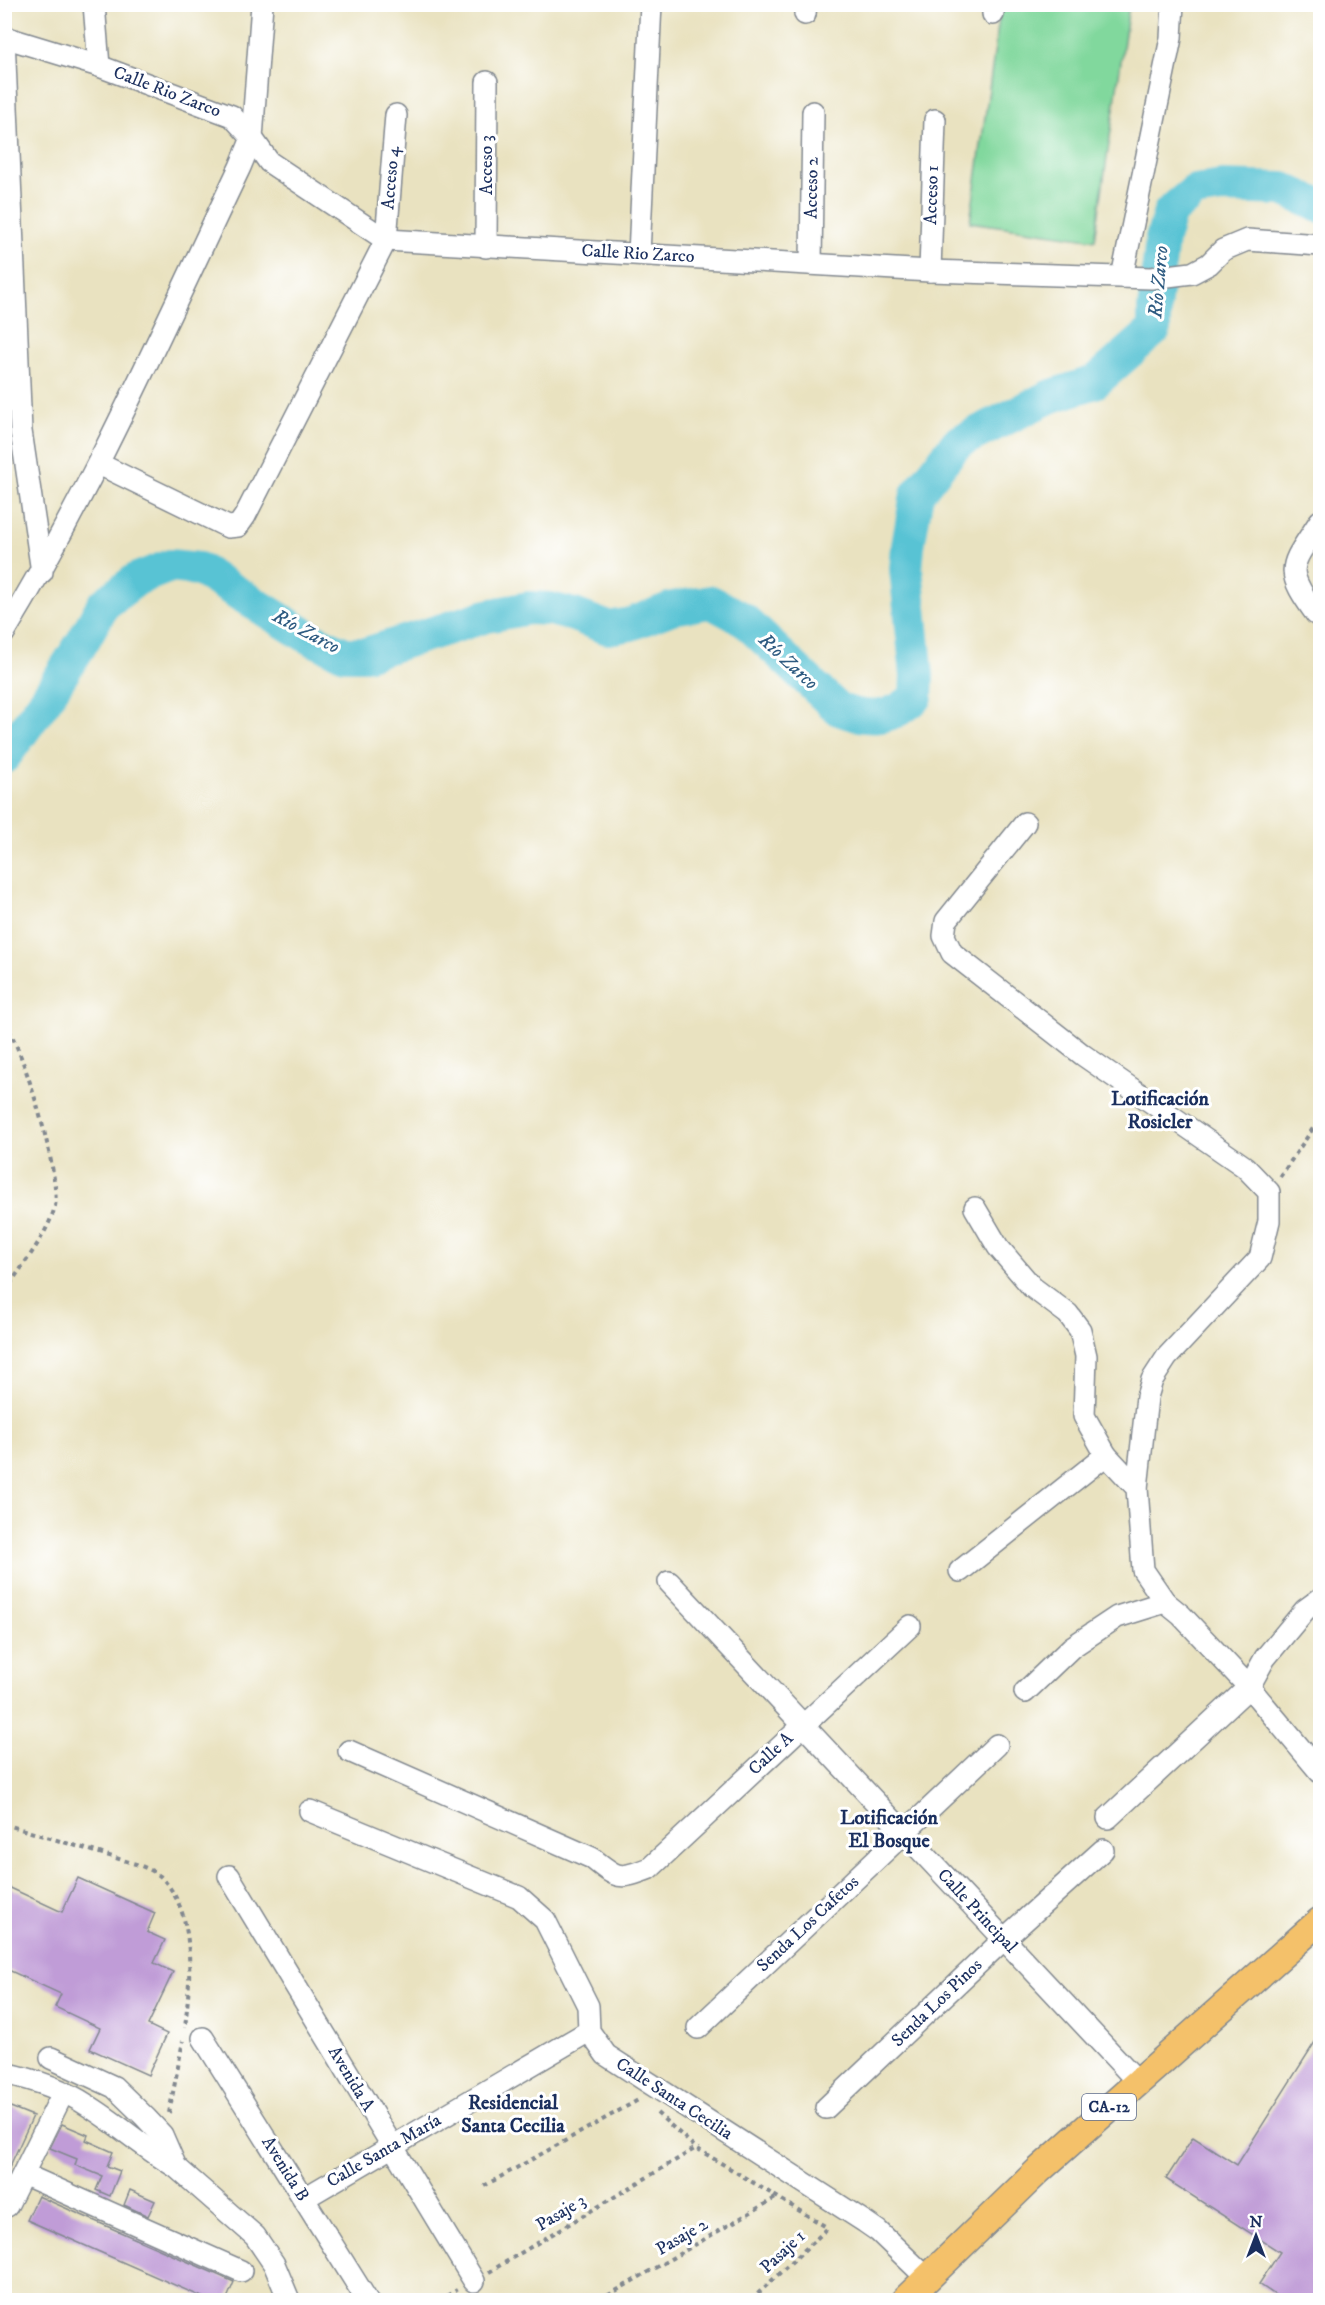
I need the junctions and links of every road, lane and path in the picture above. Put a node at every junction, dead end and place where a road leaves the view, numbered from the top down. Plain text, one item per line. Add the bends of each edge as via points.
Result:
1 (94, 4) edge
2 (262, 4) edge
3 (651, 4) edge
4 (1173, 4) edge
5 (4, 38) edge
6 (99, 66) junction
7 (487, 82) dead end
8 (813, 112) dead end
9 (396, 115) dead end
10 (935, 120) dead end
11 (252, 138) junction
12 (386, 240) junction
13 (1320, 245) edge
14 (486, 247) junction
15 (639, 254) junction
16 (811, 264) junction
17 (930, 271) junction
18 (1122, 278) junction
19 (4, 413) edge
20 (21, 430) junction
21 (99, 464) junction
22 (1320, 521) edge
23 (42, 572) junction
24 (1320, 617) edge
25 (4, 633) edge
26 (1025, 823) dead end
27 (4, 1022) edge
28 (1320, 1118) edge
29 (1269, 1192) junction
30 (975, 1208) dead end
31 (4, 1293) edge
32 (1106, 1455) junction
33 (1137, 1488) junction
34 (960, 1571) dead end
35 (669, 1582) dead end
36 (1320, 1599) edge
37 (1165, 1602) junction
38 (910, 1626) dead end
39 (1249, 1687) junction
40 (1025, 1692) dead end
41 (803, 1725) junction
42 (997, 1745) dead end
43 (349, 1751) dead end
44 (1320, 1773) edge
45 (309, 1811) dead end
46 (1108, 1818) dead end
47 (4, 1824) edge
48 (904, 1833) junction
49 (1103, 1850) dead end
50 (229, 1876) dead end
51 (1319, 1925) edge
52 (1004, 1939) junction
53 (698, 2028) dead end
54 (589, 2031) junction
55 (203, 2038) dead end
56 (51, 2058) dead end
57 (4, 2073) edge
58 (1138, 2082) junction
59 (63, 2093) junction
60 (648, 2106) dead end
61 (826, 2109) dead end
62 (656, 2113) dead end
63 (162, 2135) junction
64 (392, 2147) junction
65 (696, 2148) junction
66 (176, 2166) junction
67 (23, 2174) junction
68 (484, 2186) dead end
69 (777, 2197) junction
70 (303, 2199) junction
71 (7, 2206) dead end
72 (833, 2222) dead end
73 (828, 2228) junction
74 (241, 2271) dead end
75 (928, 2279) junction
76 (474, 2281) junction
77 (289, 2301) edge
78 (367, 2301) edge
79 (439, 2301) edge
80 (600, 2301) edge
81 (751, 2301) edge
82 (905, 2301) edge

1 - 6 street
2 - 11 street
3 - 15 street
4 - 18 street via 1171,38
5 - 6 street, Calle Rio Zarco
5 - 20 street
6 - 11 street, Calle Rio Zarco via 232,116
7 - 14 street, Acceso 3
8 - 16 street, Acceso 2
9 - 12 street, Acceso 4
10 - 17 street, Acceso 1
11 - 12 street, Calle Rio Zarco via 269,162
11 - 21 street
12 - 14 street, Calle Rio Zarco
12 - 21 street via 238,526 228,527
13 - 18 street, Calle Rio Zarco via 1247,240 1223,250 1192,273
14 - 15 street, Calle Rio Zarco
15 - 16 street, Calle Rio Zarco
16 - 17 street, Calle Rio Zarco
17 - 18 street, Calle Rio Zarco
19 - 20 street
20 - 23 street
21 - 23 street
22 - 24 street via 1297,558 1293,573 1298,589
23 - 25 street
26 - 29 street via 946,921 944,936 952,953 1083,1055 1245,1167
27 - 31 path via 19,1047 48,1146 56,1203 51,1219
28 - 29 path
29 - 33 street via 1269,1221 1260,1258 1167,1357 1152,1380
30 - 32 street via 998,1247 1032,1287 1068,1314 1080,1330 1086,1356 1084,1416
32 - 33 street
32 - 34 street
33 - 37 street via 1143,1570
35 - 41 street, Calle Principal
36 - 39 street via 1305,1610 1265,1658
37 - 39 street
37 - 40 street via 1117,1617 1072,1647
38 - 41 street, Calle A
39 - 44 street
39 - 46 street
41 - 43 street, Calle A via 650,1868 629,1876 613,1875 592,1858
41 - 48 street, Calle Principal
42 - 48 street, Senda Los Cafetos
45 - 54 street, Calle Santa Cecilia via 519,1897 545,1920 588,2006
47 - 63 path via 139,1865 158,1874 170,1888 186,1928 189,1978 178,2073
48 - 52 street, Calle Principal
48 - 53 street, Senda Los Cafetos
49 - 52 street, Senda Los Pinos
50 - 64 street, Avenida A
51 - 58 main road, CA-12
52 - 58 street, Calle Principal
52 - 61 street, Senda Los Pinos
54 - 64 street, Calle Santa María
54 - 75 street, Calle Santa Cecilia via 606,2055 878,2231
55 - 70 street, Avenida B
56 - 63 street via 114,2087
57 - 59 street
58 - 75 main road, CA-12 via 1038,2171
59 - 66 street via 86,2104
59 - 67 street
60 - 68 path via 640,2099
62 - 65 path
63 - 66 street
64 - 70 street, Calle Santa María
64 - 76 street, Avenida A
65 - 69 path
65 - 76 path, Pasaje 3
66 - 77 street via 255,2236 274,2264
67 - 71 street
67 - 74 street
69 - 73 path
69 - 80 path, Pasaje 2
70 - 78 street, Avenida B
72 - 73 path, Pasaje 1
73 - 81 path, Pasaje 1
75 - 82 main road, CA-12
76 - 79 path, Pasaje 3

